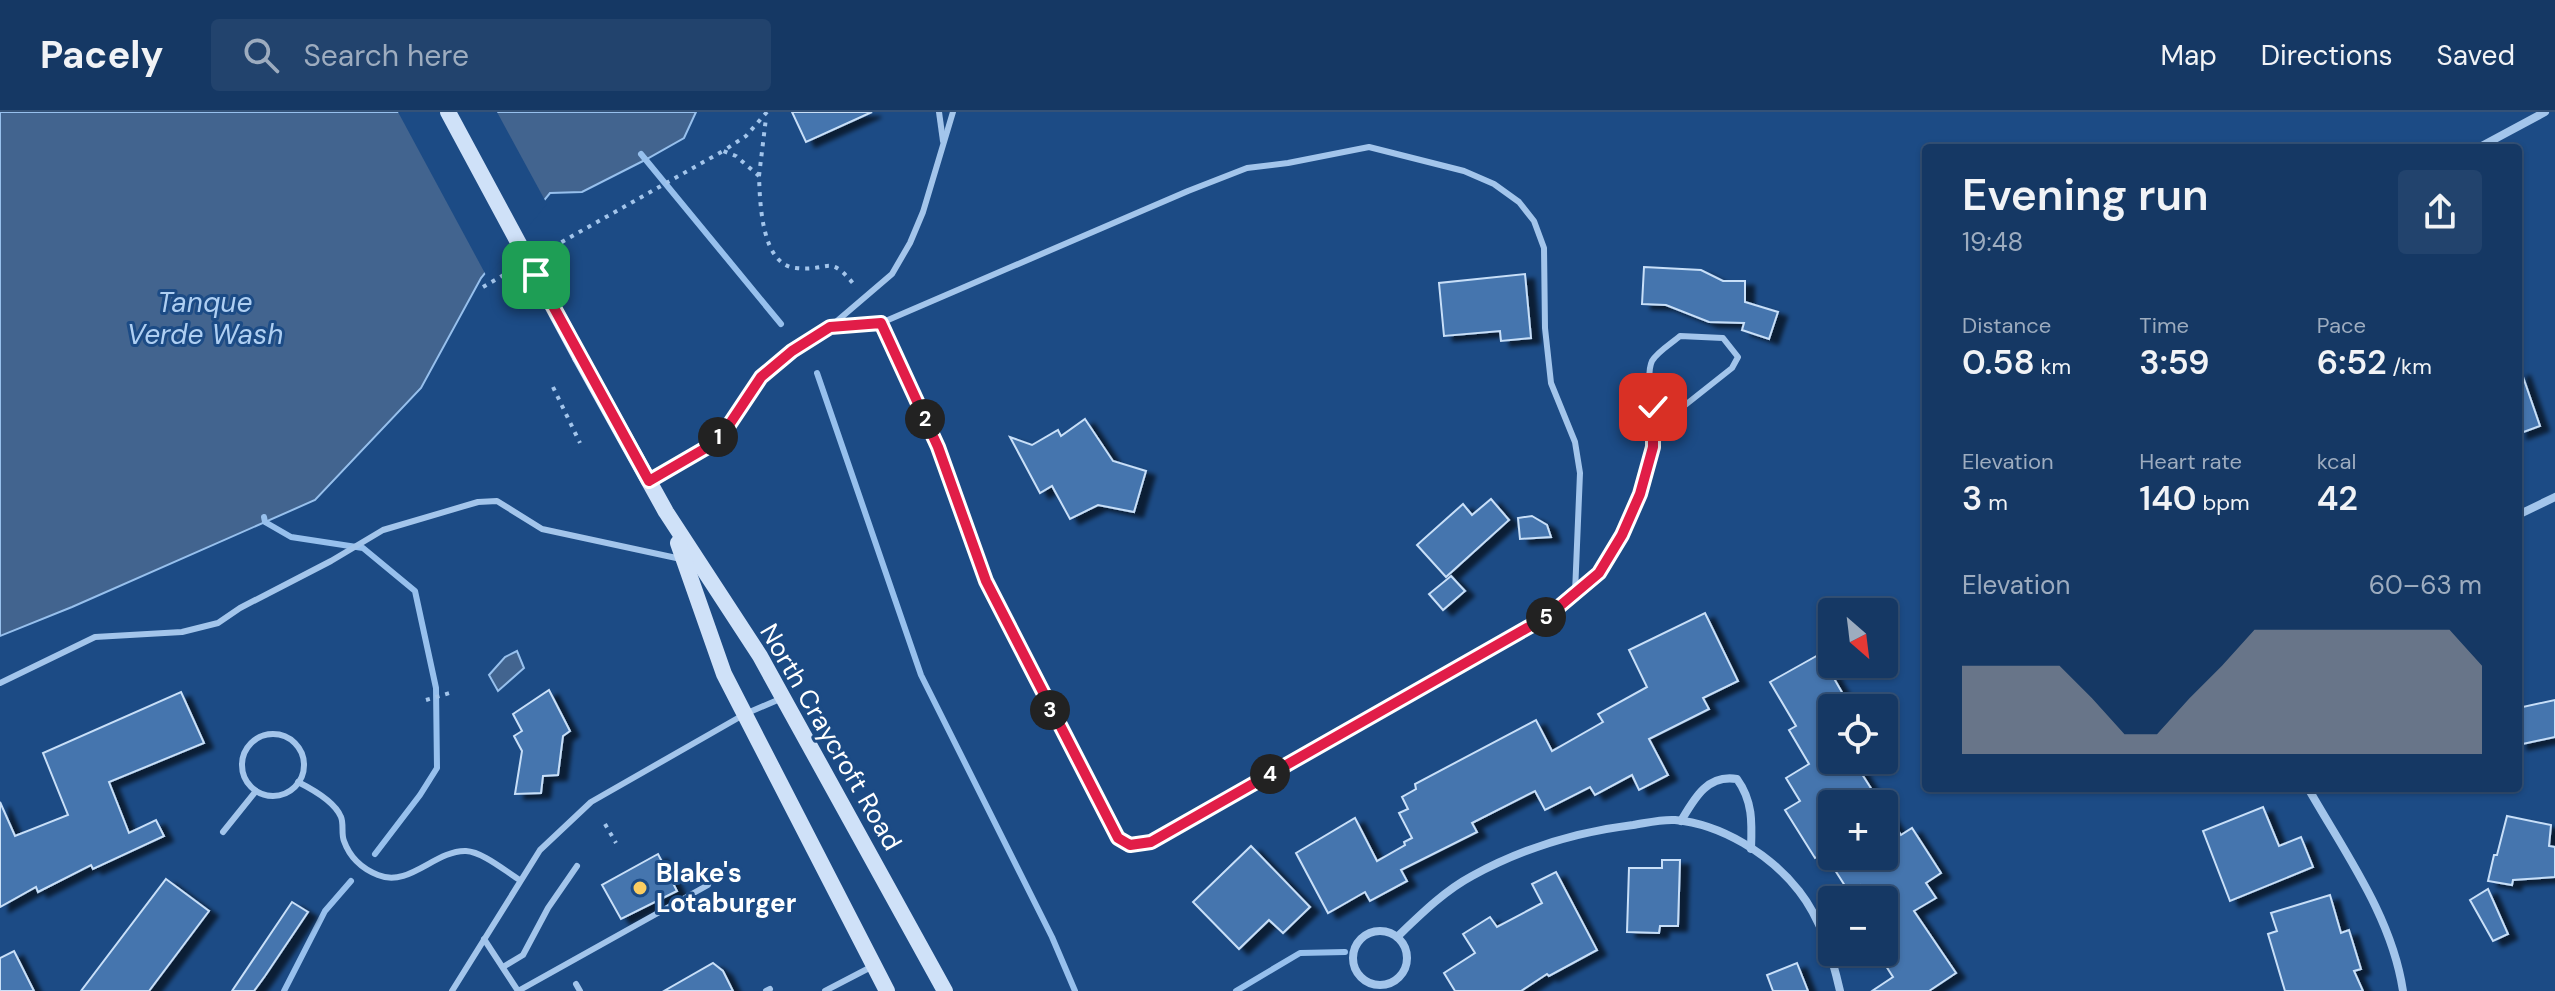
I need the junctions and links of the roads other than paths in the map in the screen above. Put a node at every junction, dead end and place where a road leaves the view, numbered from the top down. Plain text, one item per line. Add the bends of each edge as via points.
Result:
1 (448, 112) edge
2 (939, 112) edge
3 (953, 112) edge
4 (2545, 112) edge
5 (943, 144) junction
6 (2485, 144) edge
7 (881, 323) junction
8 (830, 327) junction
9 (1653, 447) junction
10 (649, 481) junction
11 (2555, 497) edge
12 (666, 512) junction
13 (2522, 513) edge
14 (684, 559) junction
15 (1575, 593) junction
16 (0, 683) edge
17 (784, 698) junction
18 (745, 714) junction
19 (298, 782) junction
20 (256, 791) junction
21 (2310, 792) edge
22 (1681, 821) junction
23 (223, 832) dead end
24 (1751, 849) junction
25 (577, 866) dead end
26 (710, 875) dead end
27 (520, 880) junction
28 (1397, 937) junction
29 (484, 939) junction
30 (873, 966) junction
31 (503, 967) junction
32 (452, 991) edge
33 (518, 991) edge
34 (825, 991) edge
35 (887, 991) edge
36 (945, 991) edge
37 (1840, 991) edge
38 (2403, 991) edge

1 - 10 main road, North Craycroft Road, bridge
2 - 5 lane
3 - 5 lane
4 - 6 street
5 - 8 lane via 923,212 892,274
7 - 8 lane
7 - 15 lane via 1247,168 1369,147 1464,171 1519,202 1534,221 1544,248 1551,383 1575,442 1580,473
7 - 15 lane via 938,447 986,581 1118,838 1130,845 1151,842 1548,616
8 - 10 lane via 775,363 711,445
9 - 9 lane via 1652,360 1680,336 1723,338 1738,357 1732,368 1684,406
9 - 15 lane via 1622,535 1599,573
10 - 12 main road, North Craycroft Road
11 - 13 street
12 - 14 main road, North Craycroft Road
12 - 17 main road, North Craycroft Road
14 - 16 lane via 542,529 497,501 478,502 383,530 218,623 182,632 95,637
14 - 18 main road, North Craycroft Road via 724,674
17 - 18 lane
17 - 36 main road, North Craycroft Road
18 - 27 lane via 591,802 540,850
18 - 30 main road, North Craycroft Road
19 - 20 lane via 284,794
19 - 20 lane via 303,762 295,743 265,735 255,739 243,756 244,776
19 - 27 lane via 341,816 344,841 359,866 381,876 406,875 465,851
20 - 23 lane
21 - 38 street via 2387,928
22 - 24 street
22 - 24 street via 1700,791 1725,777 1737,779 1752,818
22 - 28 street via 1587,830 1531,847 1470,877
24 - 37 street via 1799,891 1829,949
25 - 31 lane via 523,955
26 - 33 lane via 708,885
27 - 29 lane
28 - 28 street via 1378,931 1358,941 1353,960 1362,978 1383,984 1402,973 1407,956
29 - 31 lane
29 - 32 lane
30 - 34 lane
30 - 35 main road, North Craycroft Road
31 - 33 lane

